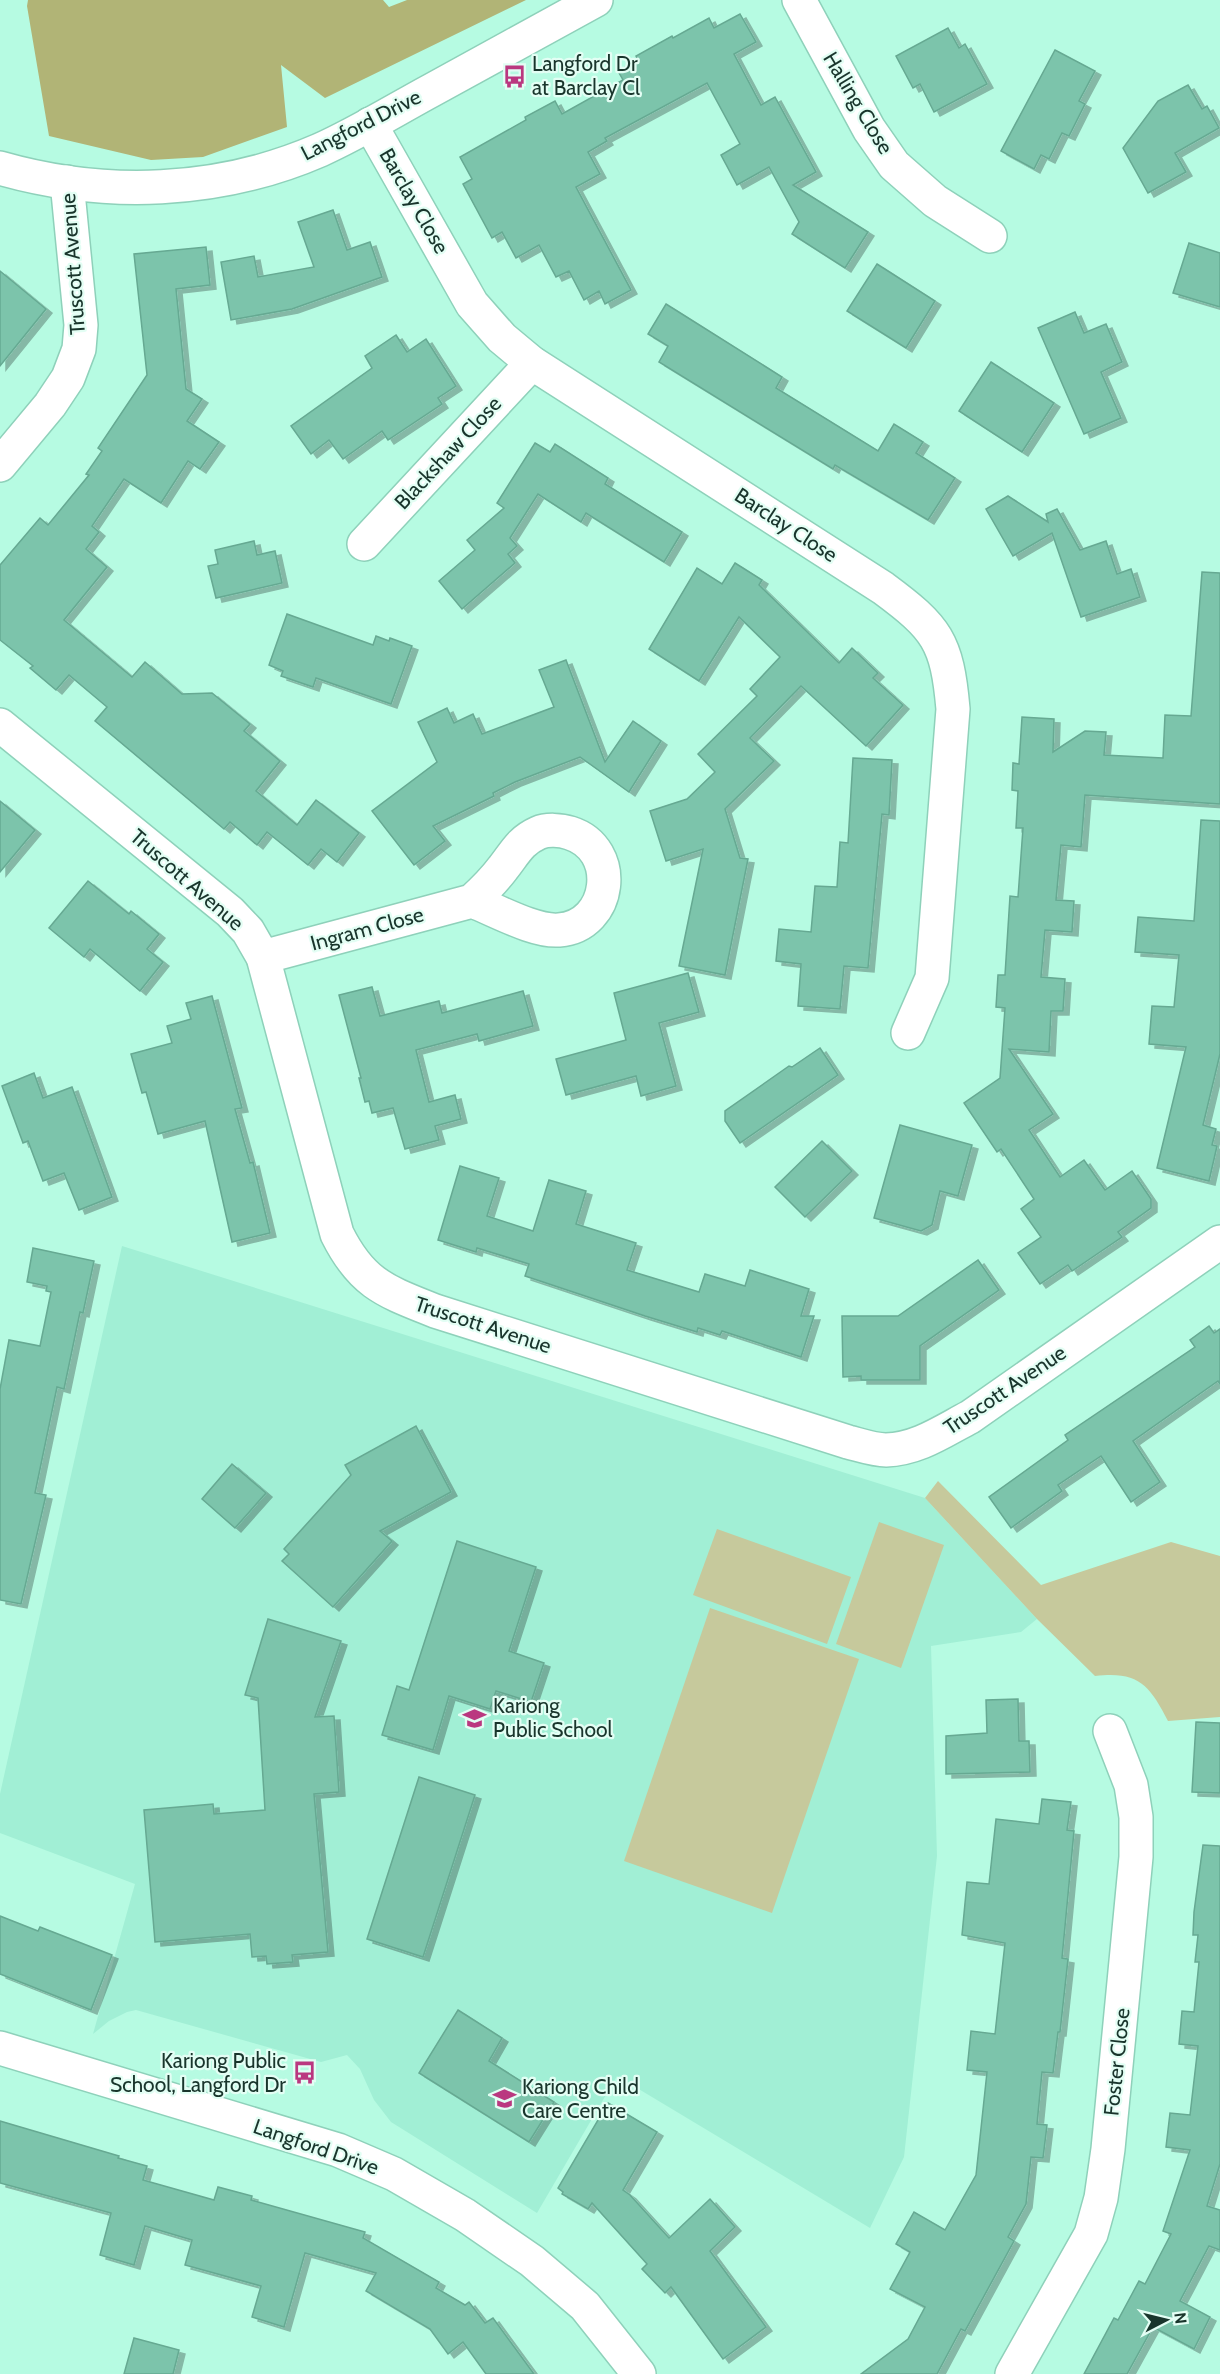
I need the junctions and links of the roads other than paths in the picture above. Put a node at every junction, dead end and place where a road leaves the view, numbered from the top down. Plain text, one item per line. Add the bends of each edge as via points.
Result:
1 (596, 0) edge
2 (799, 0) edge
3 (370, 124) junction
4 (0, 168) edge
5 (67, 182) junction
6 (990, 236) dead end
7 (532, 363) junction
8 (0, 465) edge
9 (364, 544) dead end
10 (0, 725) edge
11 (472, 902) dead end
12 (263, 957) junction
13 (908, 1033) dead end
14 (1220, 1242) edge
15 (1110, 1731) dead end
16 (0, 2048) edge
17 (639, 2374) edge
18 (1012, 2374) edge

1 - 3 street, Langford Drive
2 - 6 street, Halling Close via 869,129 894,165 935,201
3 - 5 street, Langford Drive via 320,150 218,181 116,188
3 - 7 street, Barclay Close via 472,304 502,338
4 - 5 street, Langford Drive
5 - 8 street, Truscott Avenue via 81,325 79,350 68,378 50,405
7 - 9 street, Blackshaw Close
7 - 13 street, Barclay Close via 884,588 918,613 938,637 950,675 952,709 935,943 932,978
10 - 12 street, Truscott Avenue via 231,912
11 - 12 street, Ingram Close
12 - 14 street, Truscott Avenue via 337,1234 350,1259 369,1279 435,1311 848,1442 884,1450 910,1447 941,1433 970,1417
15 - 18 street, Foster Close via 1131,1785 1136,1857 1101,2198 1091,2234
16 - 17 street, Langford Drive via 338,2150 394,2174 465,2215 532,2261 585,2306

